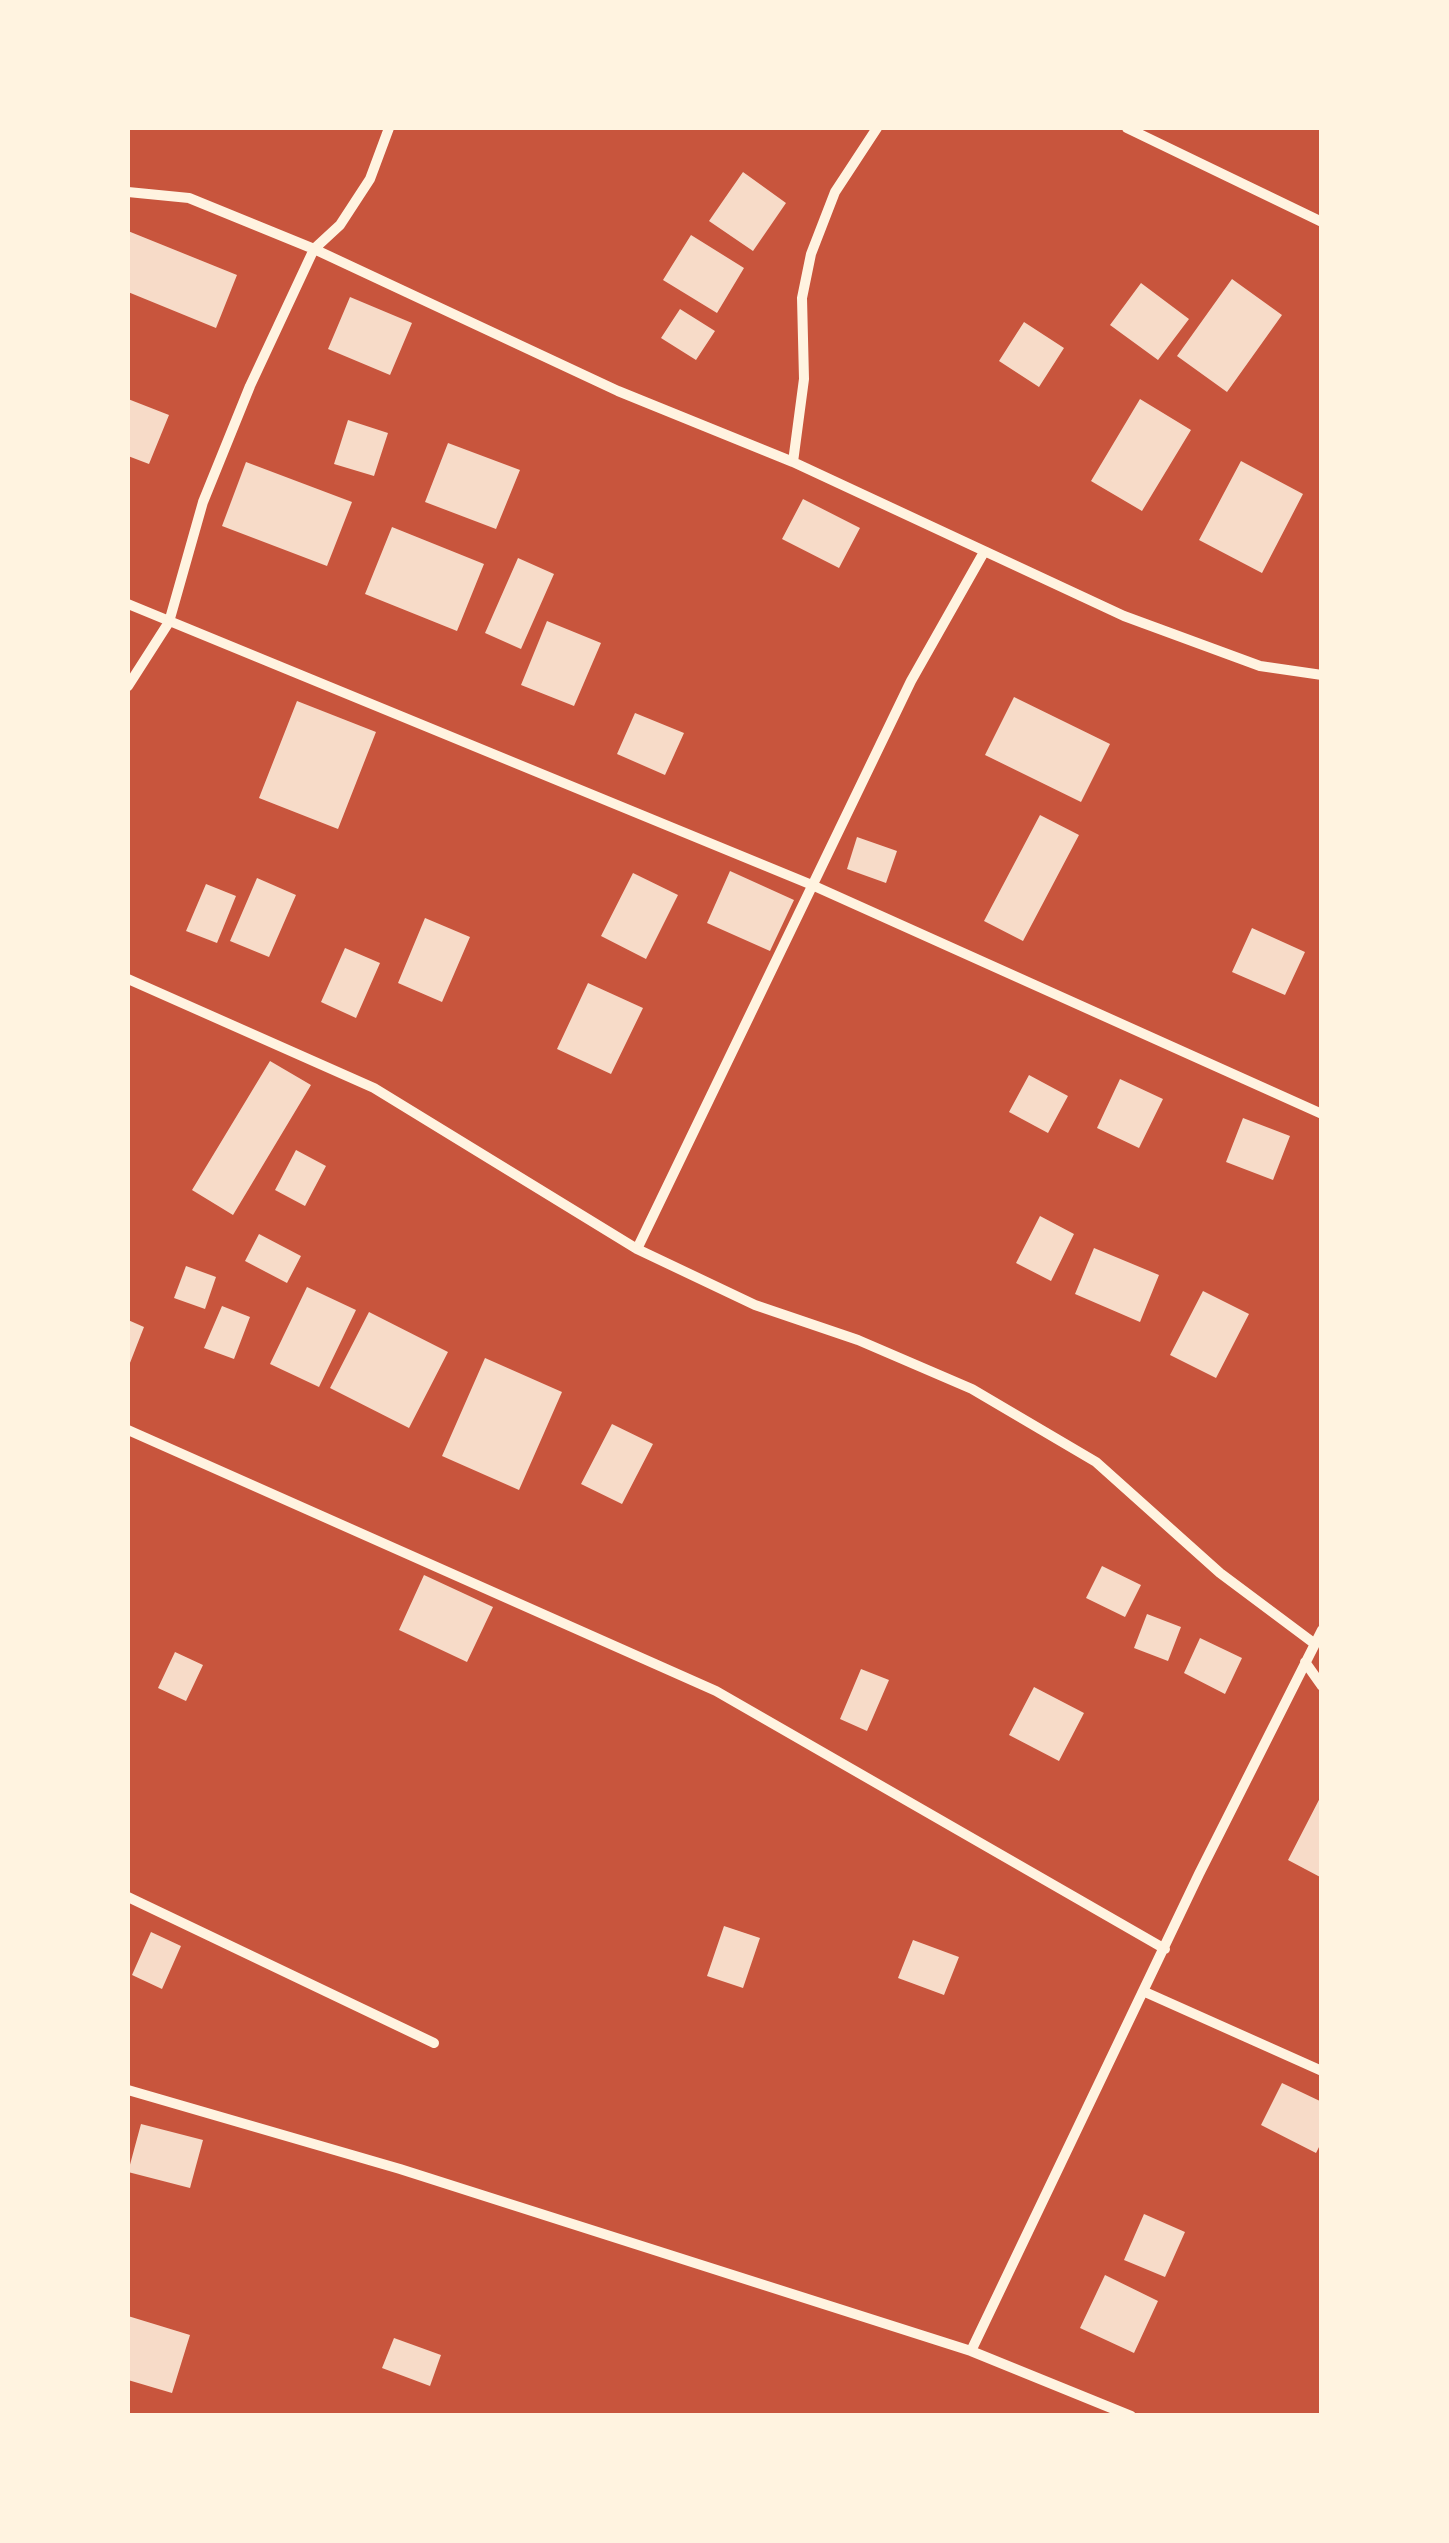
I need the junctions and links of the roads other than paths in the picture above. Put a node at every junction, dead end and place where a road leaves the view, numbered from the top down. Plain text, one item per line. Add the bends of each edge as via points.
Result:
1 (389, 128) edge
2 (877, 128) edge
3 (1128, 128) edge
4 (128, 192) edge
5 (1322, 222) edge
6 (314, 249) junction
7 (792, 462) junction
8 (984, 552) junction
9 (128, 604) edge
10 (169, 622) junction
11 (1322, 675) edge
12 (128, 686) edge
13 (812, 885) junction
14 (128, 979) edge
15 (1322, 1114) edge
16 (637, 1249) junction
17 (128, 1430) edge
18 (1322, 1630) edge
19 (1314, 1644) junction
20 (1305, 1662) junction
21 (1322, 1686) edge
22 (128, 1898) edge
23 (1164, 1949) junction
24 (1145, 1992) junction
25 (434, 2043) dead end
26 (1322, 2071) edge
27 (128, 2090) edge
28 (971, 2351) junction
29 (1131, 2416) edge

1 - 6 street via 370,180 340,225
2 - 7 street via 835,192 811,254
3 - 5 street
4 - 6 street via 189,198
6 - 7 street via 618,392
6 - 10 street via 203,502
7 - 8 street
8 - 11 street via 1260,666
8 - 13 street via 911,681
9 - 10 street
10 - 12 street
10 - 13 street
13 - 15 street
13 - 16 street
14 - 16 street via 374,1088
16 - 19 street via 754,1305 858,1340 987,1398 1096,1462 1220,1573
17 - 23 street via 716,1691
18 - 19 street
19 - 20 street
20 - 21 street
20 - 23 street
22 - 25 street
23 - 24 street
24 - 26 street
24 - 28 street
27 - 28 street
28 - 29 street

